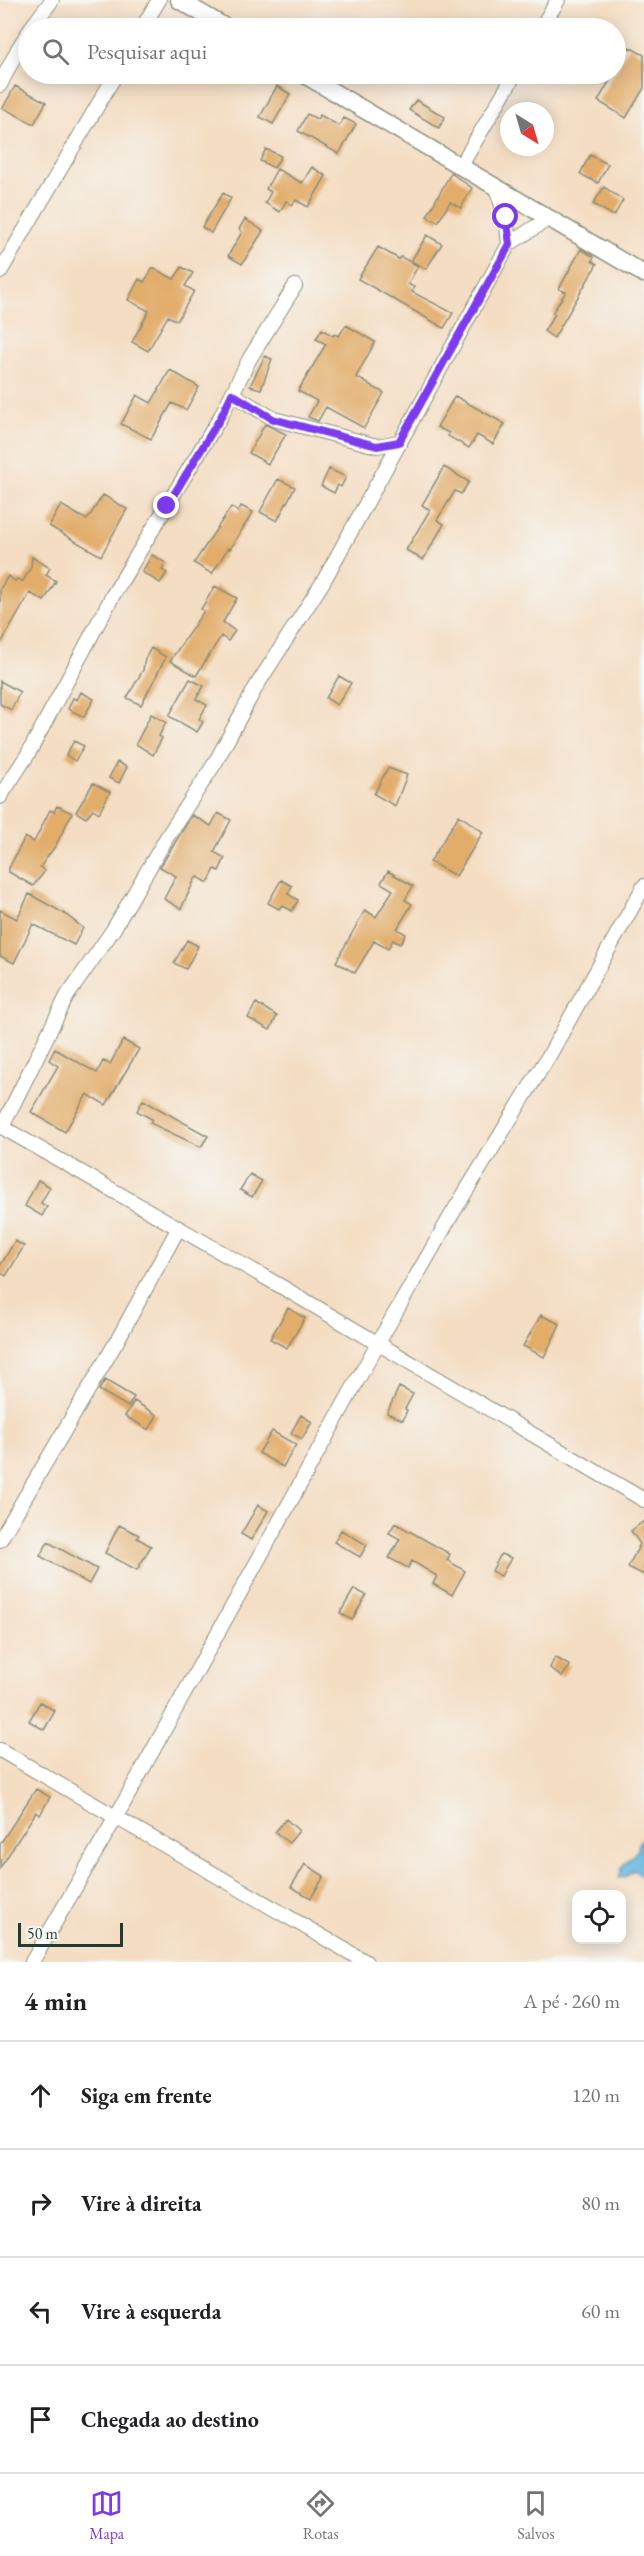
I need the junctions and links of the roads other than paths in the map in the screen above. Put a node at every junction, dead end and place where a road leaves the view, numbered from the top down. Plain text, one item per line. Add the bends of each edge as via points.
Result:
1 (52, 0) edge
2 (159, 0) edge
3 (179, 0) edge
4 (558, 0) edge
5 (38, 18) edge
6 (148, 18) edge
7 (210, 18) edge
8 (547, 18) edge
9 (18, 49) edge
10 (110, 84) edge
11 (320, 84) edge
12 (509, 84) edge
13 (0, 85) edge
14 (460, 167) junction
15 (496, 188) junction
16 (548, 219) junction
17 (510, 244) junction
18 (642, 270) edge
19 (0, 272) edge
20 (295, 286) dead end
21 (232, 394) junction
22 (399, 442) junction
23 (0, 797) edge
24 (644, 886) edge
25 (1, 1126) edge
26 (178, 1229) junction
27 (378, 1343) junction
28 (644, 1500) edge
29 (0, 1540) edge
30 (0, 1750) edge
31 (116, 1818) junction
32 (32, 1962) edge
33 (366, 1962) edge

1 - 5 street
2 - 6 street
3 - 7 street
4 - 8 street
9 - 13 street
10 - 19 street
11 - 14 street
12 - 14 street
14 - 15 street
15 - 16 street
15 - 17 street
16 - 17 street
16 - 18 street
17 - 22 street
20 - 21 street
21 - 22 street via 273,419 377,446
21 - 23 street via 113,594 28,754
22 - 25 street via 324,582 257,685 215,763 96,957 67,996
24 - 27 street via 550,1054
25 - 26 street
26 - 27 street
26 - 29 street
27 - 28 street
27 - 31 street
30 - 31 street
31 - 32 street
31 - 33 street

